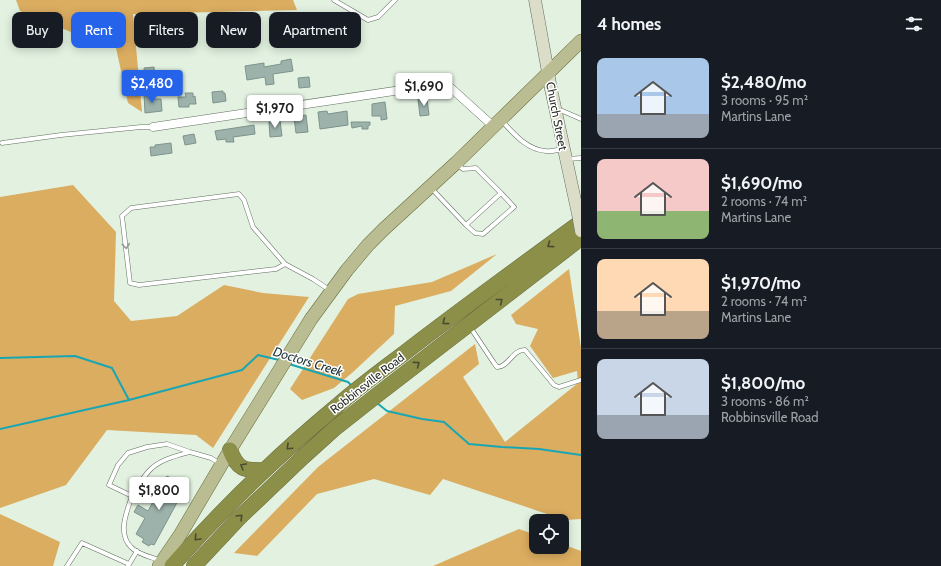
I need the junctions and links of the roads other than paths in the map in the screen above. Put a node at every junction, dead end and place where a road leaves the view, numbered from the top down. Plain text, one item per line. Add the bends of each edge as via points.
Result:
1 (334, 0) edge
2 (395, 0) edge
3 (535, 0) edge
4 (581, 42) edge
5 (548, 72) junction
6 (555, 108) junction
7 (581, 119) edge
8 (497, 123) junction
9 (153, 127) joint
10 (2, 143) dead end
11 (564, 154) junction
12 (581, 158) edge
13 (456, 163) junction
14 (430, 187) junction
15 (501, 193) junction
16 (579, 218) edge
17 (466, 225) junction
18 (581, 231) edge
19 (581, 238) edge
20 (285, 264) junction
21 (331, 291) junction
22 (469, 325) junction
23 (581, 380) edge
24 (230, 450) junction
25 (190, 452) junction
26 (221, 464) junction
27 (264, 470) junction
28 (132, 496) junction
29 (137, 551) junction
30 (164, 564) edge
31 (129, 565) edge
32 (67, 566) edge
33 (194, 566) edge

1 - 2 lane via 368,20 378,17
3 - 5 street, Church Street
4 - 5 main road
5 - 6 street, Church Street
5 - 8 main road
6 - 7 lane
6 - 11 street, Church Street
8 - 9 street via 452,88 441,84
8 - 11 lane via 523,143 538,150
8 - 13 main road
9 - 10 lane
11 - 12 lane
11 - 16 street, Church Street
13 - 14 main road
13 - 15 lane via 463,169 476,168
14 - 17 lane
14 - 21 main road via 368,245
15 - 17 lane
15 - 17 lane via 514,207 483,234 475,233
16 - 18 street, Church Street, bridge
16 -> 27 highway, Robbinsville Road via 350,394
22 -> 19 highway, Robbinsville Road
20 -> 20 lane via 253,227 244,200 239,194 130,208 122,216 130,283 139,285 276,269
20 - 21 lane
21 - 24 main road
22 - 23 lane via 497,367 502,366 518,351 526,350 554,385 559,387
33 -> 22 highway, Robbinsville Road via 239,518 303,457 365,404
24 - 26 main road
27 -> 24 highway via 251,471 241,467 234,460
25 - 26 lane
25 - 28 lane via 173,456 148,471
25 - 28 lane via 167,444 128,453 118,465 109,486
26 - 30 main road
27 -> 30 highway, Robbinsville Road
28 - 29 lane via 123,529 126,540
29 - 30 lane
29 - 31 lane
31 - 32 lane via 82,543

